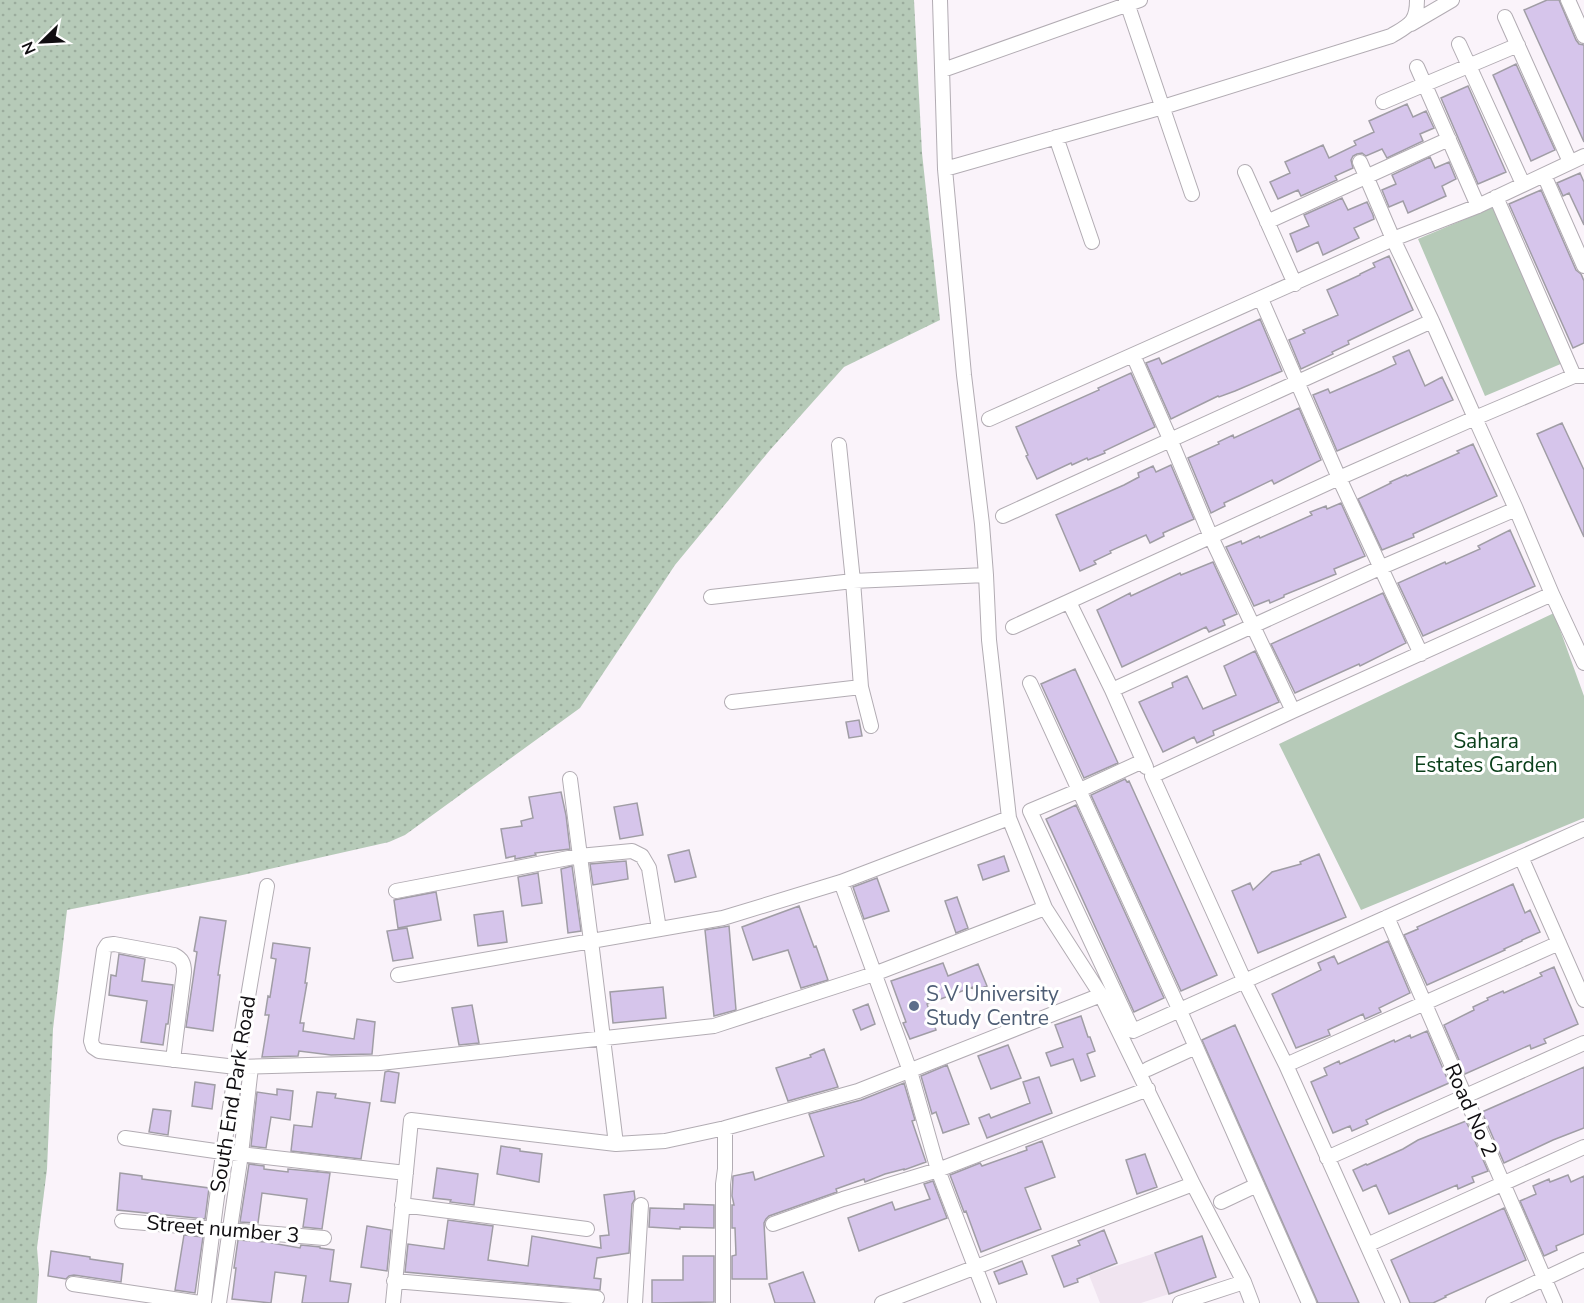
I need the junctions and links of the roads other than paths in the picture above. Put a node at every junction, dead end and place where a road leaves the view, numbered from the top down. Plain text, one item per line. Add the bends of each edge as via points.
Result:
1 (940, 0) edge
2 (1417, 0) edge
3 (1452, 0) edge
4 (1568, 0) edge
5 (1131, 1) edge
6 (1505, 16) dead end
7 (1399, 31) junction
8 (1584, 36) edge
9 (1459, 44) dead end
10 (1518, 45) junction
11 (1470, 66) junction
12 (1417, 67) dead end
13 (943, 70) junction
14 (1425, 84) junction
15 (1383, 102) dead end
16 (1163, 107) junction
17 (1056, 137) junction
18 (1449, 139) junction
19 (1584, 156) edge
20 (1360, 162) dead end
21 (1570, 162) junction
22 (945, 169) junction
23 (1245, 172) dead end
24 (1544, 175) junction
25 (1366, 176) junction
26 (1523, 184) junction
27 (1192, 194) dead end
28 (1496, 197) junction
29 (1478, 206) junction
30 (1267, 222) junction
31 (1393, 239) junction
32 (1092, 242) dead end
33 (1584, 266) edge
34 (1295, 284) junction
35 (1261, 299) junction
36 (1432, 321) junction
37 (1133, 355) junction
38 (1579, 376) edge
39 (1297, 381) junction
40 (1474, 418) junction
41 (989, 419) dead end
42 (1170, 439) junction
43 (839, 445) dead end
44 (1339, 478) junction
45 (1516, 509) junction
46 (1004, 516) dead end
47 (1211, 537) junction
48 (1382, 567) junction
49 (986, 575) junction
50 (853, 581) junction
51 (1552, 594) junction
52 (711, 597) dead end
53 (1069, 602) junction
54 (1252, 626) junction
55 (1013, 627) dead end
56 (1421, 654) junction
57 (1584, 663) edge
58 (1030, 683) dead end
59 (861, 687) junction
60 (1112, 690) junction
61 (732, 702) dead end
62 (1293, 711) junction
63 (871, 726) dead end
64 (1143, 761) junction
65 (1152, 777) junction
66 (570, 779) dead end
67 (1080, 790) junction
68 (1010, 818) junction
69 (1584, 829) edge
70 (579, 856) junction
71 (1521, 857) junction
72 (841, 882) junction
73 (267, 886) dead end
74 (396, 891) dead end
75 (1045, 908) junction
76 (1387, 917) junction
77 (659, 929) junction
78 (591, 941) junction
79 (1559, 943) junction
80 (874, 974) junction
81 (398, 975) dead end
82 (1245, 982) junction
83 (1101, 995) junction
84 (1584, 1000) edge
85 (1425, 1003) junction
86 (1180, 1011) junction
87 (602, 1038) junction
88 (1584, 1043) edge
89 (1196, 1047) junction
90 (173, 1060) junction
91 (1286, 1065) junction
92 (236, 1067) junction
93 (251, 1067) junction
94 (1148, 1068) dead end
95 (910, 1071) junction
96 (1148, 1089) junction
97 (1465, 1096) junction
98 (725, 1128) junction
99 (125, 1138) dead end
100 (616, 1144) junction
101 (1584, 1147) edge
102 (222, 1152) junction
103 (241, 1154) junction
104 (1328, 1158) junction
105 (938, 1170) junction
106 (406, 1173) junction
107 (1193, 1184) junction
108 (1503, 1184) junction
109 (1257, 1185) junction
110 (1221, 1202) dead end
111 (641, 1204) dead end
112 (402, 1205) junction
113 (122, 1221) dead end
114 (773, 1224) dead end
115 (212, 1229) junction
116 (587, 1229) dead end
117 (229, 1231) junction
118 (324, 1238) dead end
119 (1367, 1245) junction
120 (1584, 1260) edge
121 (976, 1268) junction
122 (1545, 1279) junction
123 (394, 1281) junction
124 (1244, 1282) junction
125 (73, 1284) dead end
126 (597, 1298) dead end
127 (202, 1303) edge
128 (219, 1303) edge
129 (393, 1303) edge
130 (635, 1303) edge
131 (723, 1303) edge
132 (882, 1303) edge
133 (989, 1303) edge
134 (1180, 1303) edge
135 (1252, 1303) edge
136 (1309, 1303) edge
137 (1393, 1303) edge
138 (1493, 1303) edge
139 (1555, 1303) edge

1 - 13 street
2 - 7 street via 1417,11 1410,24
3 - 7 street
4 - 8 street
5 - 13 street
5 - 16 street
6 - 10 street
7 - 16 street
9 - 11 street
10 - 11 street
10 - 21 street
11 - 14 street
11 - 26 street
12 - 14 street
13 - 22 street
14 - 15 street
14 - 18 street
16 - 17 street
16 - 27 street
17 - 22 street
17 - 32 street
18 - 25 street
18 - 29 street
19 - 21 street
20 - 25 street
21 - 24 street
22 - 49 street
23 - 30 street
24 - 26 street
24 - 33 street
25 - 30 street
25 - 31 street
26 - 28 street
28 - 29 street
28 - 38 street
29 - 31 street
30 - 34 street
31 - 34 street
31 - 36 street
34 - 35 street
35 - 37 street
35 - 39 street
36 - 39 street
36 - 40 street
37 - 41 street
37 - 42 street
38 - 40 street
39 - 42 street
39 - 44 street
40 - 44 street
40 - 45 street
42 - 46 street
42 - 47 street
43 - 50 street
44 - 47 street
44 - 48 street
45 - 48 street
45 - 51 street
47 - 53 street
47 - 54 street
48 - 54 street
48 - 56 street
49 - 50 street
49 - 68 street via 989,640
50 - 52 street
50 - 59 street
51 - 56 street
51 - 57 street
53 - 55 street
53 - 60 street
54 - 60 street
54 - 62 street
56 - 62 street
58 - 67 street
59 - 61 street
59 - 63 street
60 - 64 street
62 - 65 street
64 - 65 street
64 - 67 street
65 - 82 street
66 - 70 street
67 - 86 street
67 - 86 street via 1030,811 1133,1031
68 - 72 street
68 - 75 street
69 - 71 street
70 - 74 street
70 - 77 street via 632,851 642,856 649,868
70 - 78 street
71 - 76 street
71 - 79 street
72 - 77 street via 723,918
72 - 80 street
73 - 92 street, South End Park Road
75 - 80 street
75 - 83 street
76 - 82 street
76 - 85 street, Road No 2
77 - 78 street
78 - 81 street
78 - 87 street
79 - 84 street
79 - 85 street
80 - 87 street via 714,1026
80 - 95 street
82 - 86 street
82 - 91 street
83 - 95 street
83 - 96 street
85 - 91 street
85 - 97 street, Road No 2
86 - 89 street
87 - 93 street via 380,1063
87 - 100 street
88 - 97 street
89 - 94 street
89 - 109 street
90 - 90 street via 93,1047 107,945 181,959 184,972
90 - 92 street
91 - 104 street
92 - 93 street
92 - 102 street, South End Park Road
93 - 103 street, South End Park Road
95 - 98 street
95 - 105 street
96 - 105 street
96 - 107 street
97 - 104 street
97 - 108 street, Road No 2
98 - 100 street via 665,1141
98 - 131 street
99 - 102 street
100 - 106 street via 411,1120
101 - 108 street
102 - 103 street
102 - 115 street, South End Park Road
103 - 106 street
103 - 117 street, South End Park Road
104 - 119 street
105 - 114 street
105 - 121 street
106 - 112 street
107 - 121 street
107 - 124 street
108 - 119 street
108 - 122 street, Road No 2
109 - 110 street
109 - 136 street
111 - 130 street
112 - 116 street
112 - 123 street
113 - 115 street, Street number 3
115 - 117 street, Street number 3
115 - 127 street, South End Park Road
117 - 118 street, Street number 3
117 - 128 street, South End Park Road
119 - 137 street
120 - 122 street
121 - 132 street
121 - 133 street
122 - 138 street
122 - 139 street, Road No 2
123 - 126 street
123 - 129 street
124 - 134 street
124 - 135 street
125 - 127 street

